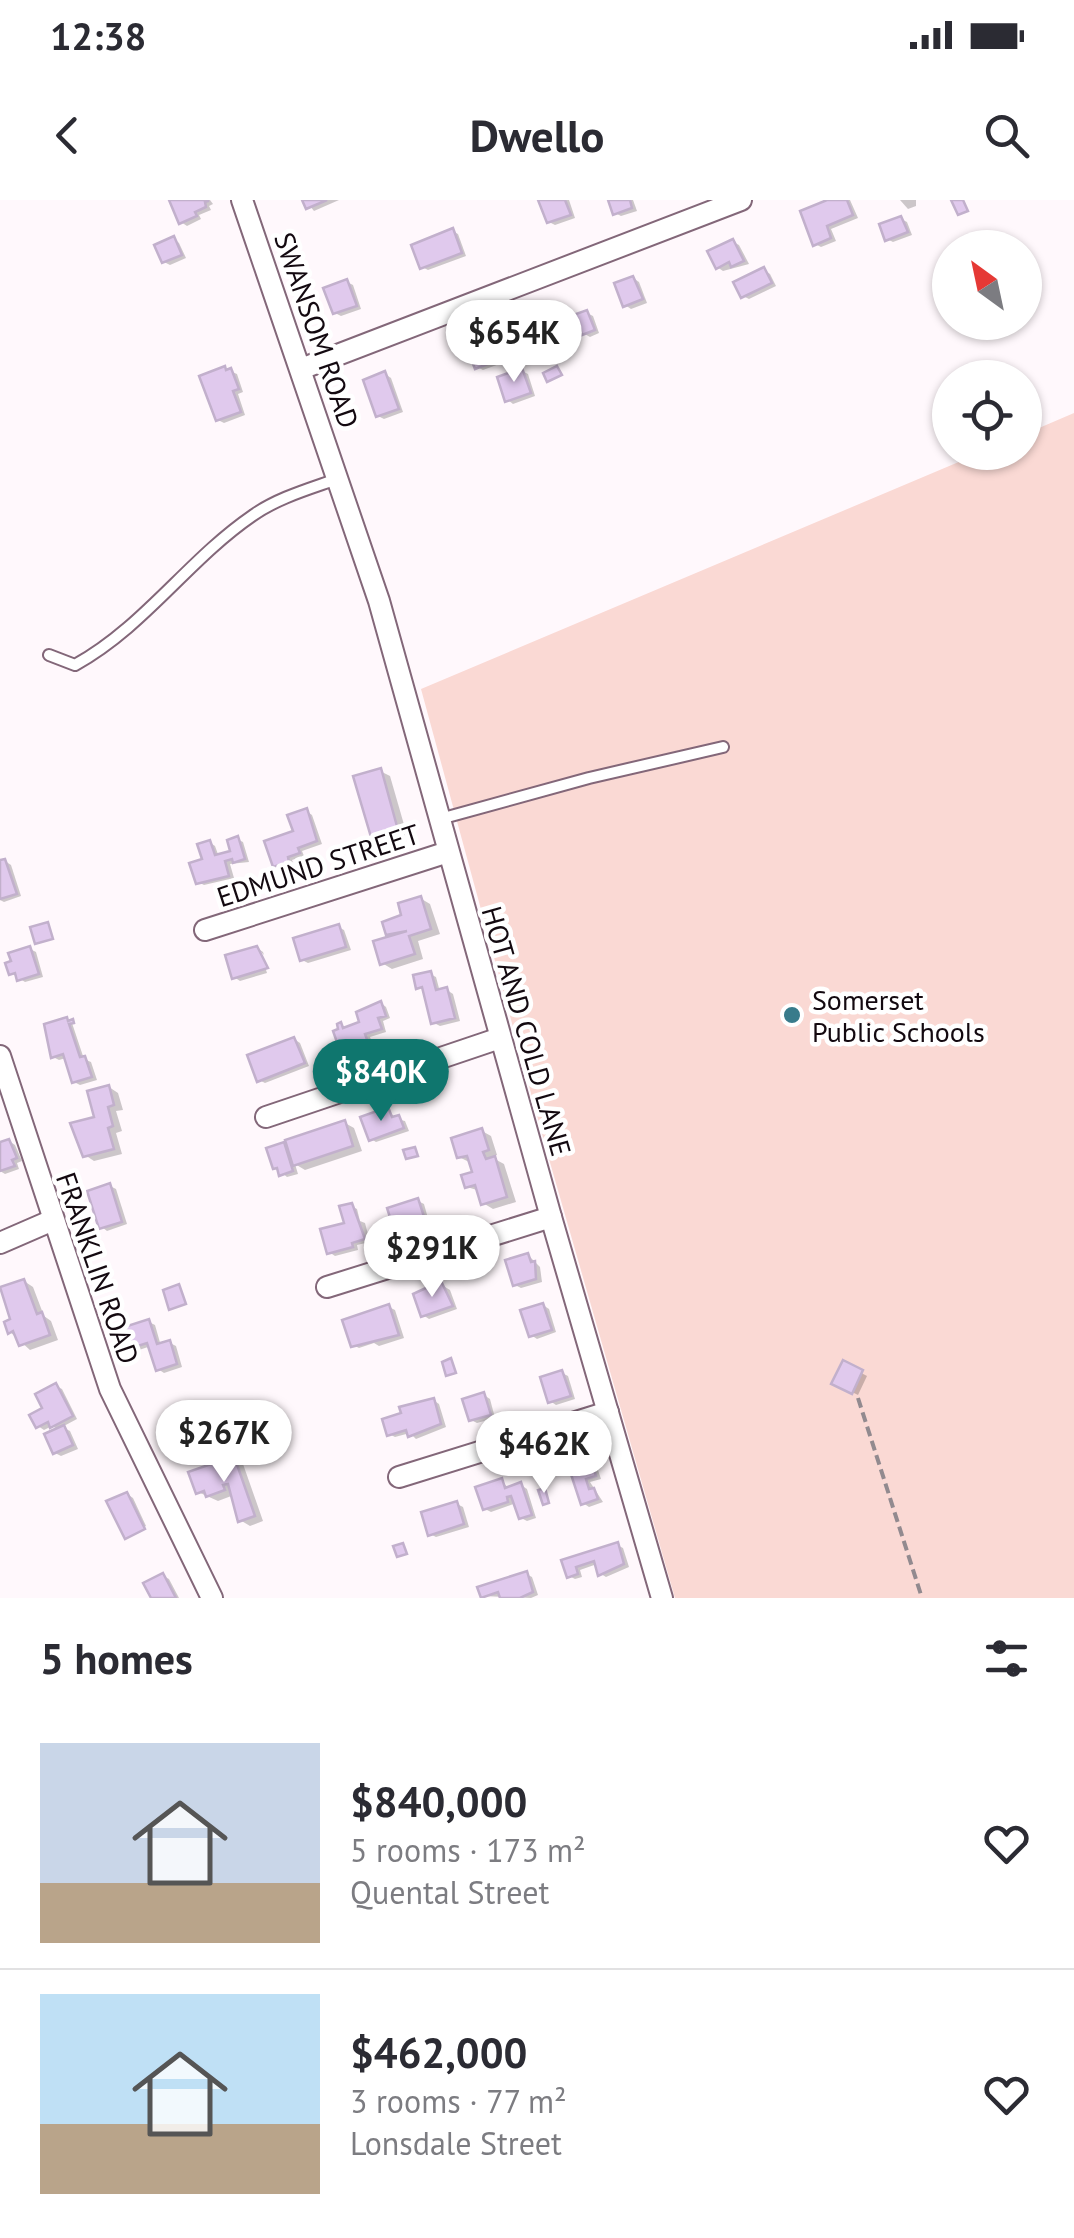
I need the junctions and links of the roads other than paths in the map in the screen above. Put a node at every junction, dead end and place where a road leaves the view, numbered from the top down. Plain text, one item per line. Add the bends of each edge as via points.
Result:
1 (242, 200) edge
2 (740, 200) edge
3 (301, 369) junction
4 (340, 478) junction
5 (48, 655) dead end
6 (724, 747) dead end
7 (440, 819) junction
8 (448, 852) junction
9 (205, 930) dead end
10 (500, 1038) junction
11 (0, 1056) edge
12 (266, 1118) dead end
13 (550, 1217) junction
14 (53, 1220) junction
15 (0, 1243) edge
16 (328, 1287) dead end
17 (608, 1412) junction
18 (399, 1477) dead end
19 (656, 1597) edge
20 (212, 1598) edge

1 - 3 street, SWANSOM ROAD
2 - 3 street
3 - 4 street, SWANSOM ROAD
4 - 5 lane via 253,515 98,652 75,665
4 - 7 street, HOT AND COLD LANE
6 - 7 lane
7 - 8 street, HOT AND COLD LANE
8 - 9 street, EDMUND STREET
8 - 10 street, HOT AND COLD LANE
10 - 12 street
10 - 13 street, HOT AND COLD LANE
11 - 14 street, FRANKLIN ROAD
13 - 16 street
13 - 17 street, HOT AND COLD LANE
14 - 15 street
14 - 20 street, FRANKLIN ROAD via 110,1389
17 - 18 street
17 - 19 street, HOT AND COLD LANE

